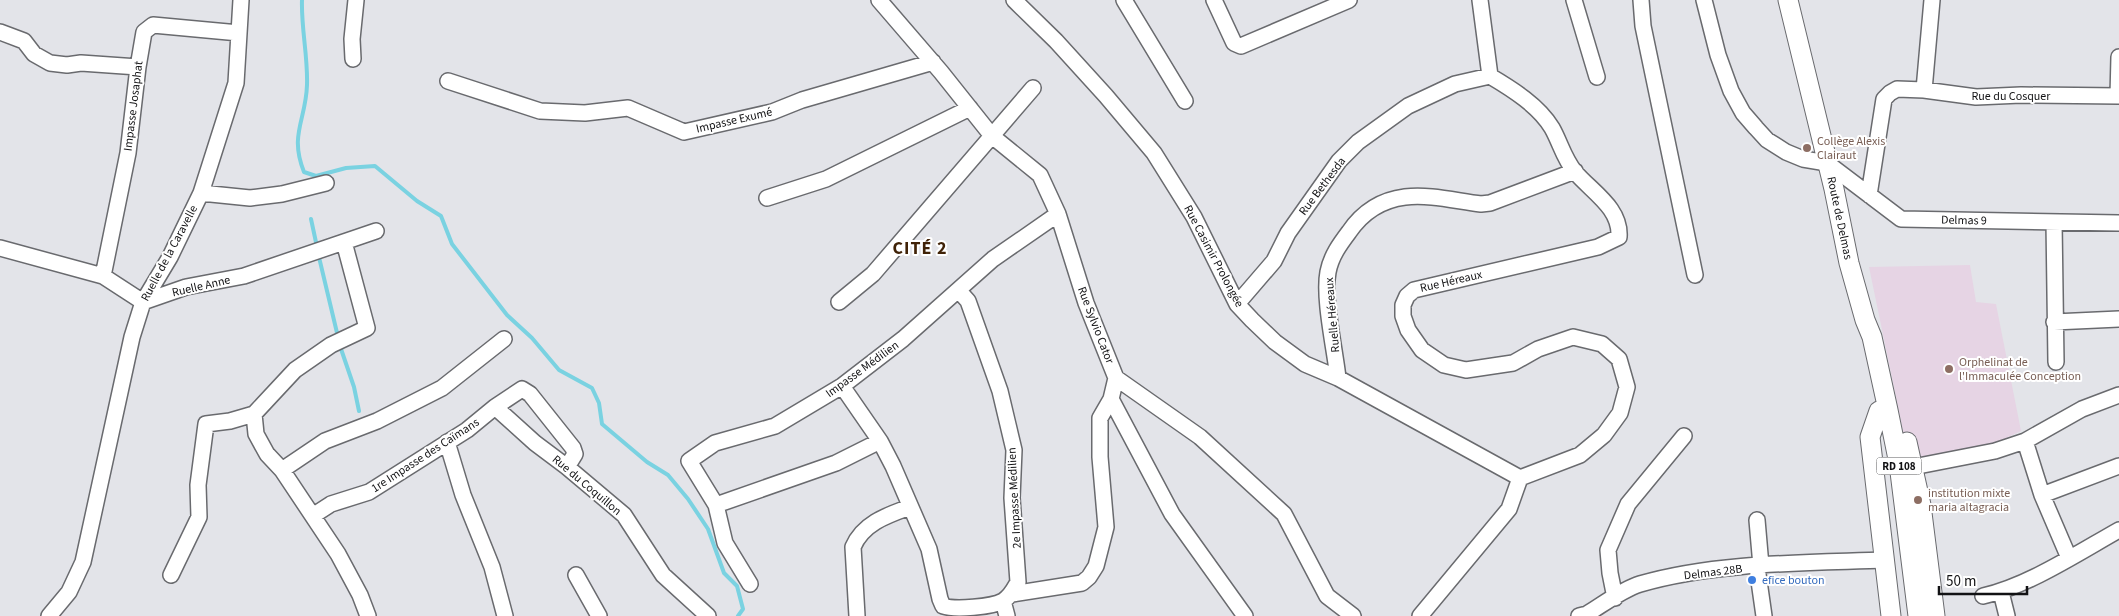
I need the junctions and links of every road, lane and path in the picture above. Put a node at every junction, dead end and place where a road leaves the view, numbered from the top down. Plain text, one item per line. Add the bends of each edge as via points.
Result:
1 (241, 0) edge
2 (356, 0) edge
3 (879, 0) edge
4 (1014, 0) edge
5 (1124, 0) edge
6 (1214, 0) edge
7 (1348, 0) edge
8 (1480, 0) edge
9 (1574, 0) edge
10 (1641, 0) edge
11 (1704, 0) edge
12 (1788, 0) edge
13 (1932, 0) edge
14 (0, 32) edge
15 (239, 33) junction
16 (2119, 57) edge
17 (353, 58) dead end
18 (933, 62) junction
19 (138, 67) junction
20 (1490, 76) junction
21 (1597, 77) dead end
22 (448, 81) dead end
23 (1033, 88) dead end
24 (1924, 90) junction
25 (2118, 96) edge
26 (1185, 101) dead end
27 (970, 108) junction
28 (992, 136) junction
29 (1827, 163) junction
30 (1575, 172) junction
31 (326, 183) dead end
32 (201, 192) junction
33 (1869, 195) junction
34 (767, 198) dead end
35 (1058, 214) junction
36 (2054, 222) junction
37 (2119, 222) edge
38 (376, 231) dead end
39 (344, 242) junction
40 (0, 248) edge
41 (1695, 275) dead end
42 (103, 276) junction
43 (959, 291) junction
44 (143, 302) junction
45 (839, 302) dead end
46 (1237, 304) junction
47 (2119, 319) edge
48 (2054, 322) junction
49 (504, 339) dead end
50 (2056, 362) dead end
51 (1116, 378) junction
52 (1338, 378) junction
53 (842, 386) junction
54 (2119, 395) edge
55 (1111, 399) junction
56 (495, 407) junction
57 (1883, 411) junction
58 (254, 414) junction
59 (1684, 436) dead end
60 (2025, 441) junction
61 (447, 442) junction
62 (880, 442) junction
63 (2119, 466) edge
64 (566, 467) junction
65 (1913, 467) junction
66 (282, 470) junction
67 (1520, 478) junction
68 (2042, 495) junction
69 (716, 505) junction
70 (910, 507) junction
71 (314, 515) junction
72 (1757, 520) dead end
73 (2119, 530) edge
74 (2069, 558) junction
75 (1885, 560) junction
76 (1759, 566) junction
77 (171, 575) dead end
78 (576, 575) dead end
79 (750, 584) dead end
80 (2001, 592) junction
81 (1983, 596) dead end
82 (1008, 597) junction
83 (1615, 598) junction
84 (49, 616) edge
85 (368, 616) edge
86 (505, 616) edge
87 (599, 616) edge
88 (708, 616) edge
89 (857, 616) edge
90 (1007, 616) edge
91 (1246, 616) edge
92 (1353, 616) edge
93 (1420, 616) edge
94 (1579, 616) edge
95 (1764, 616) edge
96 (1891, 616) edge
97 (1906, 616) edge
98 (1918, 616) edge
99 (1935, 616) edge
100 (2007, 616) edge

1 - 15 street, Ruelle de la Caravelle
2 - 17 street
3 - 18 street, Rue Sylvio Cator
4 - 46 street, Rue Casimir Prolongée via 1056,41 1154,154 1194,217
5 - 26 street
6 - 7 street via 1234,42 1241,46
8 - 20 street
9 - 21 street
10 - 41 street via 1643,26
11 - 29 street via 1718,55 1743,113 1768,140 1786,152
12 - 29 main road, Route de Delmas / RD 108
13 - 24 street
14 - 19 street via 24,41 34,54 50,63
15 - 19 street, Impasse Josaphat via 153,25 144,32
15 - 32 street, Ruelle de la Caravelle via 236,83
16 - 25 street
18 - 22 street, Impasse Exumé via 802,100 772,112 684,132 628,108 584,113 540,111
18 - 27 street, Rue Sylvio Cator
19 - 42 street, Impasse Josaphat via 128,153
20 - 30 street, Rue Héreaux via 1521,94 1551,127
20 - 46 street, Rue Bethesda via 1455,84 1408,106 1358,142 1339,161 1288,233 1274,261
23 - 28 street
24 - 25 street, Rue du Cosquer via 1976,97
24 - 33 street, Rue du Cosquer via 1897,89 1884,100
27 - 28 street, Rue Sylvio Cator
27 - 34 street via 826,179
28 - 35 street, Rue Sylvio Cator via 1040,175
28 - 45 street via 873,274
29 - 33 street, Delmas 9
29 - 57 main road, Route de Delmas / RD 108
30 - 52 street, Ruelle Héreaux via 1490,203 1405,197 1379,204 1358,218 1334,252 1328,272
30 - 67 street, Rue Héreaux via 1614,214 1620,226 1619,237 1598,247 1414,290 1403,305 1408,330 1422,350 1444,366 1466,370 1513,363 1538,349 1573,337 1602,344 1619,359 1627,387 1620,413 1604,435 1580,455
31 - 32 street via 250,198
32 - 44 street, Ruelle de la Caravelle via 170,257
33 - 36 street, Delmas 9 via 1901,219
35 - 43 street, Impasse Médilien via 993,259
35 - 51 street, Rue Sylvio Cator via 1086,303
36 - 37 street, Delmas 9
36 - 48 street
38 - 39 street, Ruelle Anne
39 - 44 street, Ruelle Anne via 244,276 186,287
39 - 58 street via 367,328 331,345 295,370
40 - 42 street
42 - 44 street
43 - 53 street, Impasse Médilien
43 - 82 street, 2e Impasse Médilien via 968,302 1000,391 1014,450 1012,498 1018,582
44 - 84 street, Ruelle de la Caravelle via 130,344 83,562 69,592
46 - 52 street, Rue Casimir Prolongée via 1275,342 1306,364
47 - 48 street
48 - 50 street
49 - 66 street via 442,388 377,421 325,441
51 - 55 street
51 - 92 street, Rue Sylvio Cator via 1200,438 1284,514 1327,596
52 - 67 street, Rue Casimir Prolongée
53 - 62 street
53 - 69 street, Impasse Médilien via 776,426 715,443 689,461
54 - 60 street via 2082,409
55 - 82 street via 1100,418 1106,527 1096,566 1082,582
55 - 91 street via 1172,514
56 - 61 street, 1re Impasse des Caïmans
56 - 64 street, Rue du Coquillon
56 - 64 street, 1re Impasse des Caïmans via 519,390 527,392 573,448 575,454
57 - 65 main road via 1905,435
57 - 75 main road via 1870,436
57 - 97 main road, Route de Delmas / RD 108
57 - 98 main road, Route de Delmas / RD 108 via 1900,473
58 - 66 street via 256,434 267,454
58 - 77 street via 206,424 198,485 199,517
59 - 83 street via 1628,504 1608,550
60 - 65 street via 1995,451
60 - 68 street
61 - 71 street, 1re Impasse des Caïmans via 369,492 331,504
61 - 86 street via 463,495 492,566
62 - 69 street via 836,463
62 - 70 street
63 - 68 street
64 - 88 street, Rue du Coquillon via 624,515 663,575
65 - 99 main road
66 - 71 street
67 - 93 street via 1509,509
68 - 74 street
69 - 79 street via 725,543
70 - 82 street via 929,549 944,606 951,609 995,604
70 - 89 street via 884,516 857,538 853,547
71 - 85 street via 360,595
72 - 76 street
73 - 74 street
74 - 80 street
75 - 76 street, Delmas 28B
75 - 96 main road
76 - 83 street, Delmas 28B via 1698,572 1638,584
76 - 95 street
78 - 87 street
80 - 81 street
80 - 100 street
82 - 90 street
83 - 94 street, Delmas 28B

